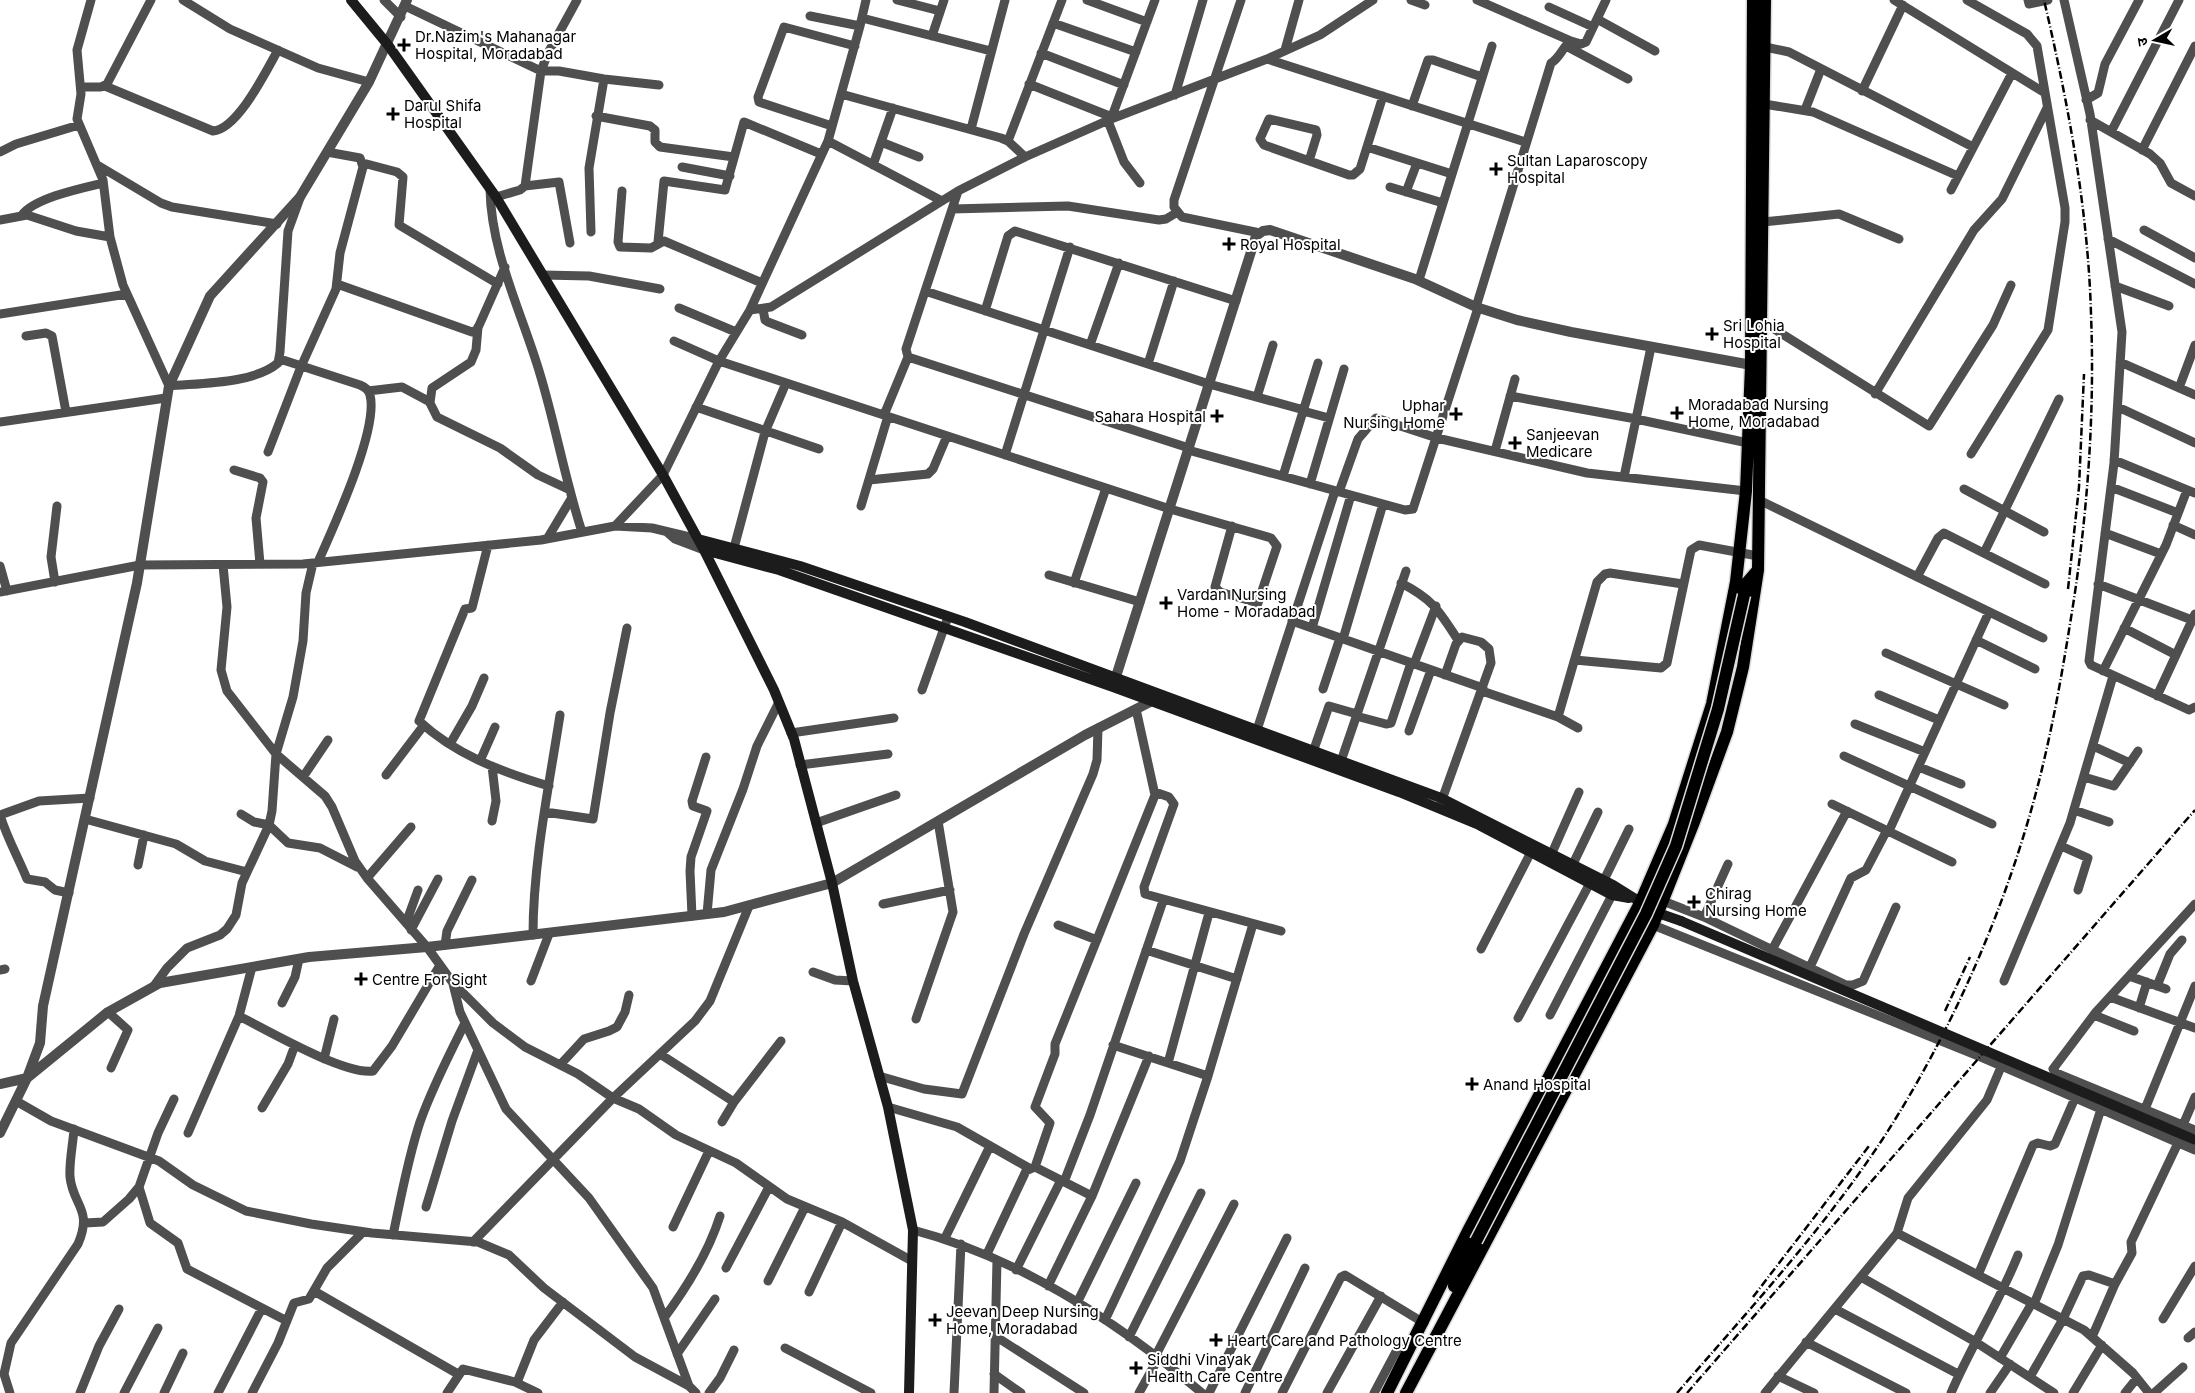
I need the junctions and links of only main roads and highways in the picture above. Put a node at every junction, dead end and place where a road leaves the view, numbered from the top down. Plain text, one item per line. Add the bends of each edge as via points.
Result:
1 (351, 0) edge
2 (1753, 0) edge
3 (1765, 0) edge
4 (1756, 366) junction
5 (698, 539) junction
6 (704, 550) junction
7 (1738, 569) junction
8 (1758, 570) junction
9 (1745, 590) junction
10 (1114, 682) junction
11 (1256, 735) junction
12 (1339, 766) junction
13 (1514, 838) junction
14 (1636, 901) junction
15 (1656, 919) junction
16 (2195, 1140) edge
17 (1452, 1289) junction
18 (1436, 1297) junction
19 (1451, 1308) junction
20 (909, 1393) edge
21 (1387, 1393) edge
22 (1406, 1393) edge

1 - 5 main road via 388,45 493,193 663,475
2 - 4 main road
3 - 4 main road via 1762,322
4 - 7 main road
4 - 8 main road
5 - 6 main road
5 - 10 main road via 800,566 948,617
6 - 10 main road via 780,570 944,628
6 - 20 main road via 792,734 888,1107 914,1230
7 - 9 main road
7 - 14 main road via 1712,704 1674,824
8 - 9 main road
8 - 15 main road via 1743,667 1726,732
9 - 17 main road, bridge via 1718,709 1676,846 1646,914
10 - 11 main road via 1159,694
10 - 11 main road via 1150,702
11 - 12 main road
11 - 12 main road via 1313,752
12 - 13 main road via 1441,804
13 - 14 main road via 1552,853
13 - 14 main road via 1530,852 1612,895
14 - 15 main road
14 - 18 main road
15 - 16 main road, bridge via 1681,921
15 - 19 main road
17 - 18 main road
17 - 19 main road
18 - 21 main road
19 - 22 main road

